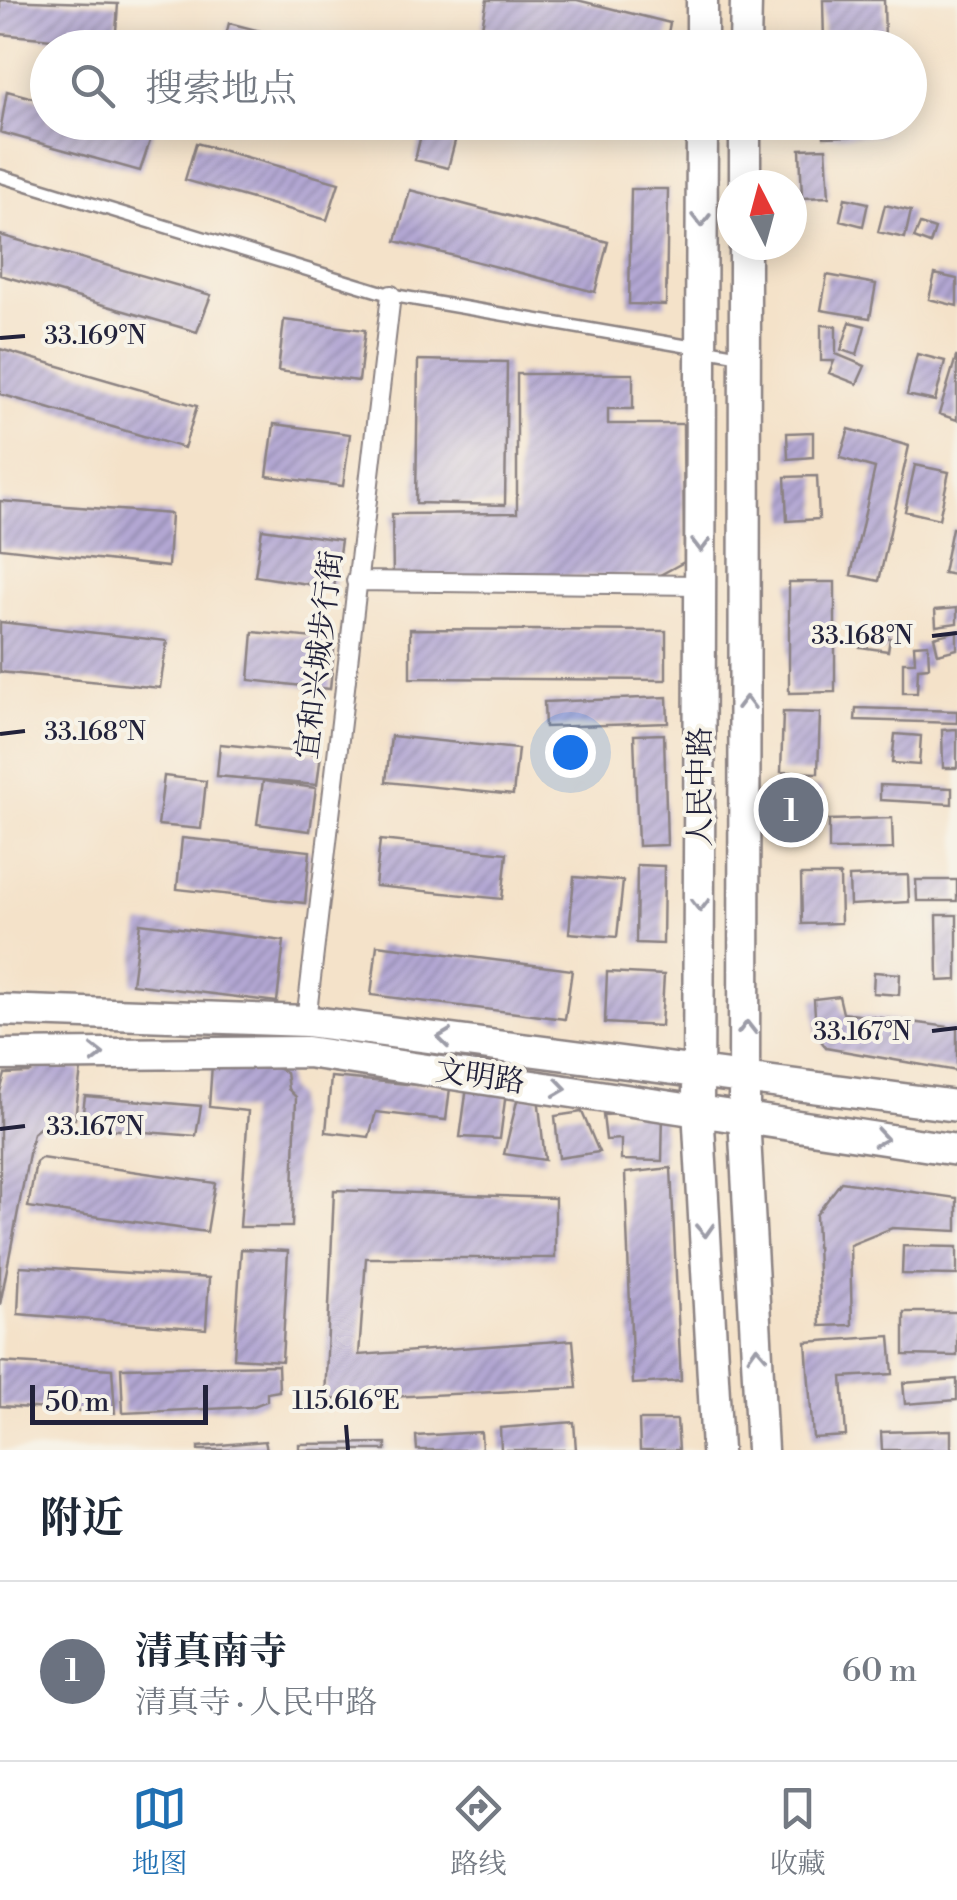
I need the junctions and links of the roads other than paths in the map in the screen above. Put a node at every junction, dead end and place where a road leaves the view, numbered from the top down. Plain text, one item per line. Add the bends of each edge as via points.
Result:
1 (702, 0) edge
2 (746, 0) edge
3 (702, 30) edge
4 (745, 30) edge
5 (702, 140) edge
6 (745, 140) edge
7 (745, 170) edge
8 (0, 176) edge
9 (745, 260) edge
10 (390, 295) junction
11 (701, 349) junction
12 (744, 356) junction
13 (356, 582) junction
14 (701, 586) junction
15 (0, 1010) edge
16 (306, 1021) junction
17 (0, 1055) edge
18 (700, 1070) junction
19 (747, 1075) junction
20 (957, 1106) edge
21 (698, 1108) junction
22 (744, 1117) junction
23 (957, 1150) edge
24 (717, 1450) edge
25 (762, 1450) edge

1 - 3 main road
2 - 4 main road
5 -> 11 main road, 人民中路
6 - 7 main road
8 - 10 lane
9 - 12 main road, 人民中路
10 - 11 lane
10 - 13 street, 宜和兴城步行街
11 - 12 lane
11 -> 14 main road, 人民中路
19 -> 12 main road, 人民中路
13 - 14 street
13 - 16 street, 宜和兴城步行街
14 -> 18 main road, 人民中路
15 - 16 main road, 文明路
18 -> 16 main road, 文明路
17 -> 21 main road, 文明路 via 307,1052
18 - 19 main road, 文明路
18 - 21 main road, 人民中路
19 - 20 main road, 文明路
19 - 22 main road, 人民中路
21 - 22 main road, 文明路
21 -> 24 main road, 人民中路
22 -> 23 main road, 文明路
25 -> 22 main road, 人民中路

